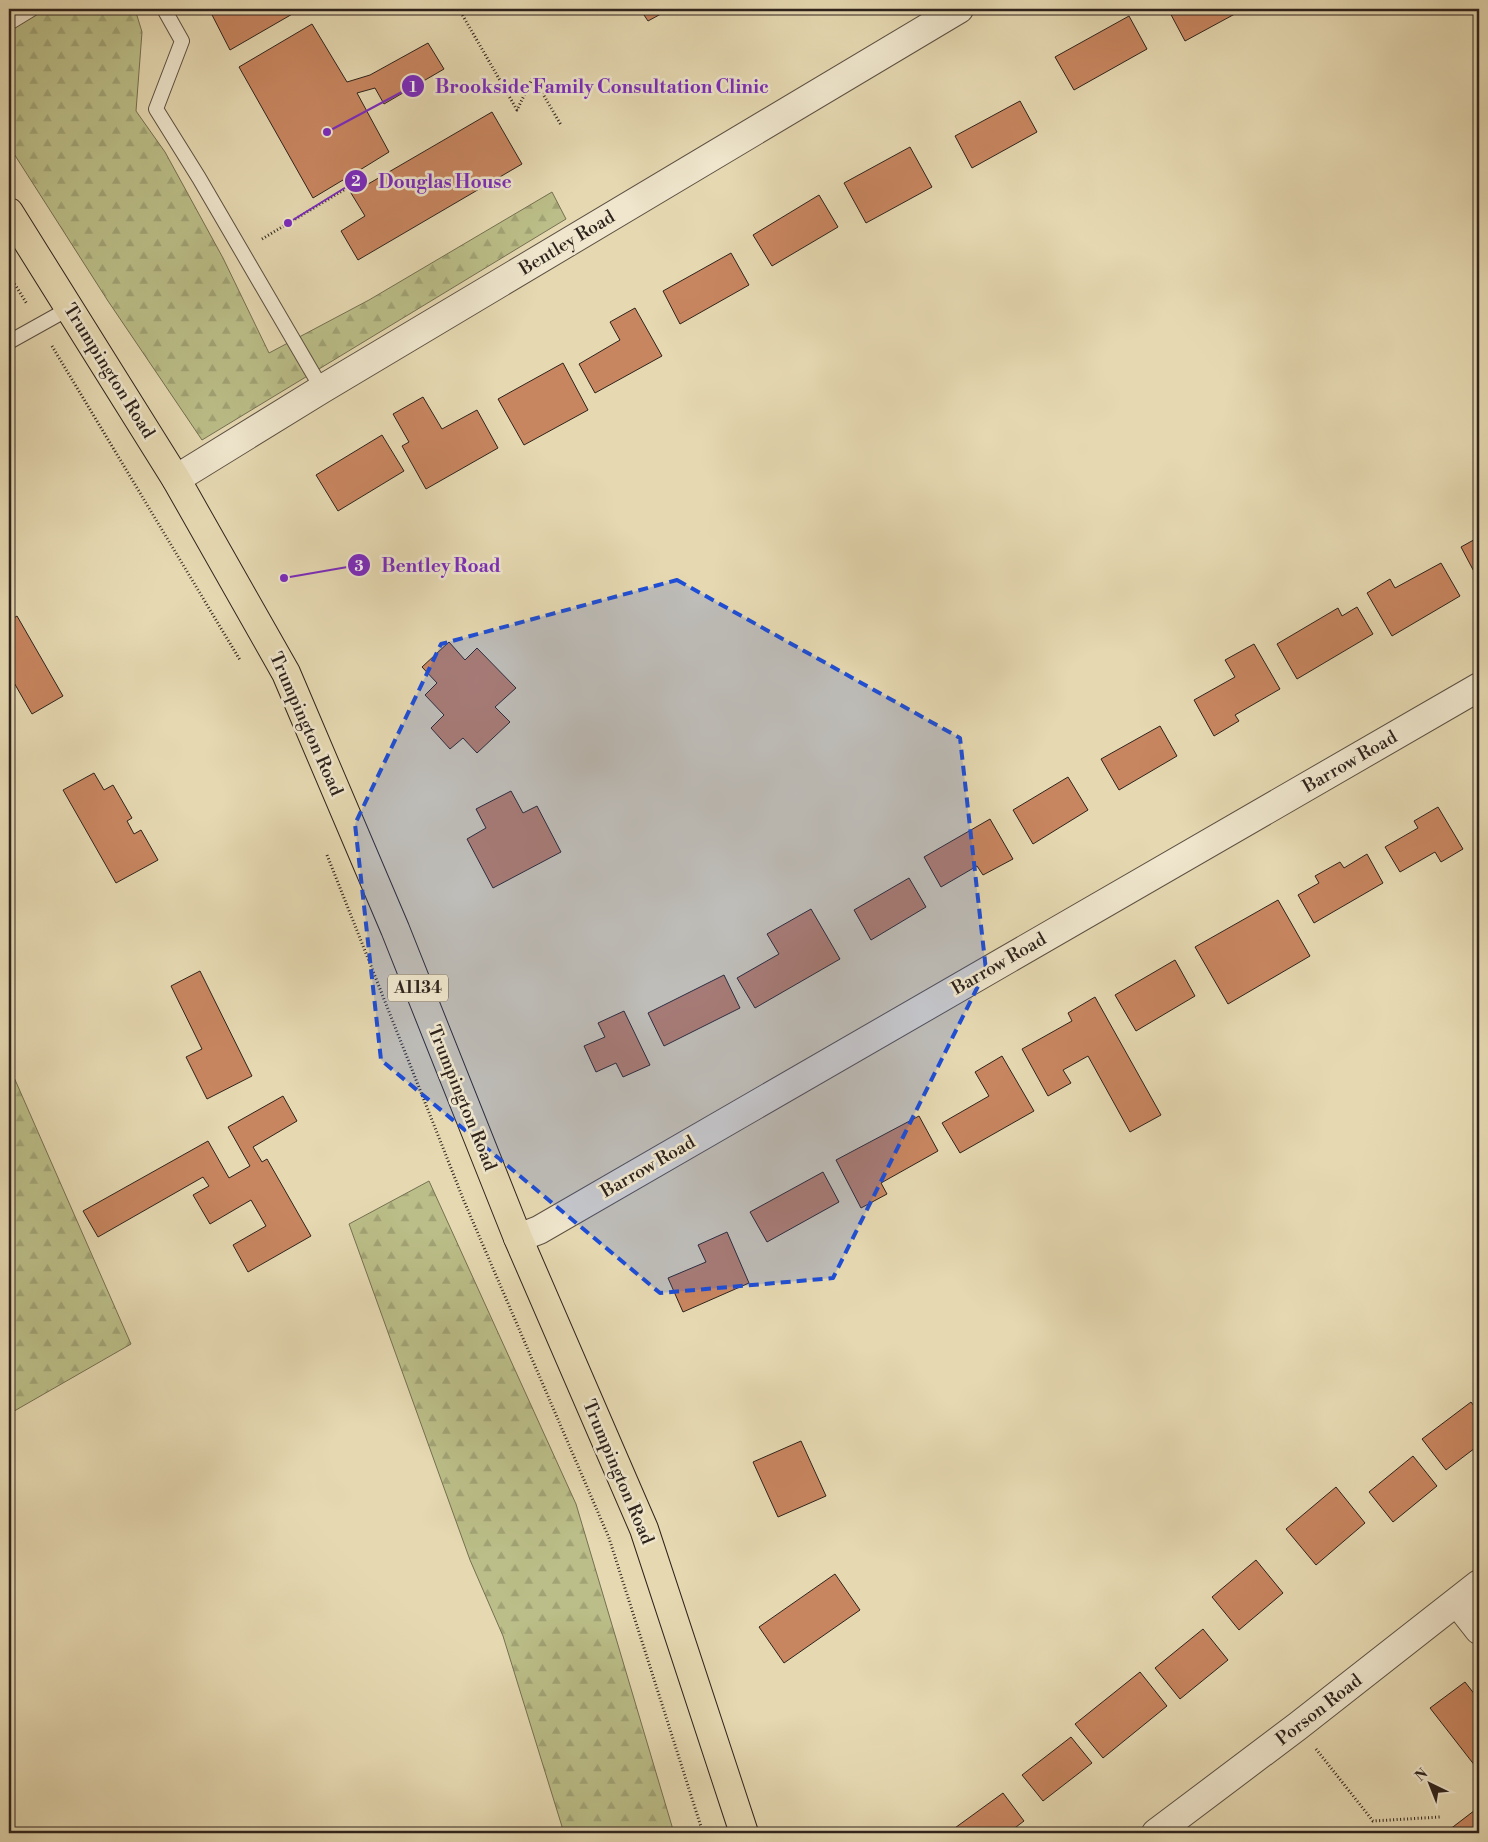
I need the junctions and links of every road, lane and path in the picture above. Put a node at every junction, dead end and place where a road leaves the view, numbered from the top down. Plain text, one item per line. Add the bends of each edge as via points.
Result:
1 (32, 9) edge
2 (164, 9) edge
3 (459, 9) edge
4 (959, 9) edge
5 (9, 23) edge
6 (561, 125) dead end
7 (347, 188) dead end
8 (9, 212) edge
9 (242, 251) junction
10 (9, 275) edge
11 (70, 308) junction
12 (39, 324) junction
13 (9, 342) edge
14 (322, 389) junction
15 (176, 480) junction
16 (241, 660) dead end
17 (1479, 687) edge
18 (326, 851) dead end
19 (518, 1238) junction
20 (1479, 1584) edge
21 (1457, 1602) junction
22 (1479, 1630) edge
23 (1298, 1726) junction
24 (1440, 1817) dead end
25 (703, 1833) edge
26 (744, 1833) edge
27 (1156, 1833) edge

1 - 5 lane
2 - 9 lane via 182,41 156,108
3 - 6 path via 517,110 533,77
4 - 14 street, Bentley Road
7 - 9 path
8 - 11 main road, Trumpington Road / A1134
9 - 14 lane
10 - 12 path
11 - 12 lane
11 - 15 main road, Trumpington Road / A1134
12 - 13 lane
12 - 16 path
14 - 15 street, Bentley Road
15 - 19 main road, Trumpington Road / A1134 via 286,673 395,929
17 - 19 street, Barrow Road via 539,1230
18 - 25 path via 464,1202 609,1538
19 - 26 main road, Trumpington Road / A1134 via 644,1529
20 - 21 street, Porson Road
21 - 22 street
21 - 23 street, Porson Road
23 - 24 path via 1373,1822
23 - 27 street, Porson Road

